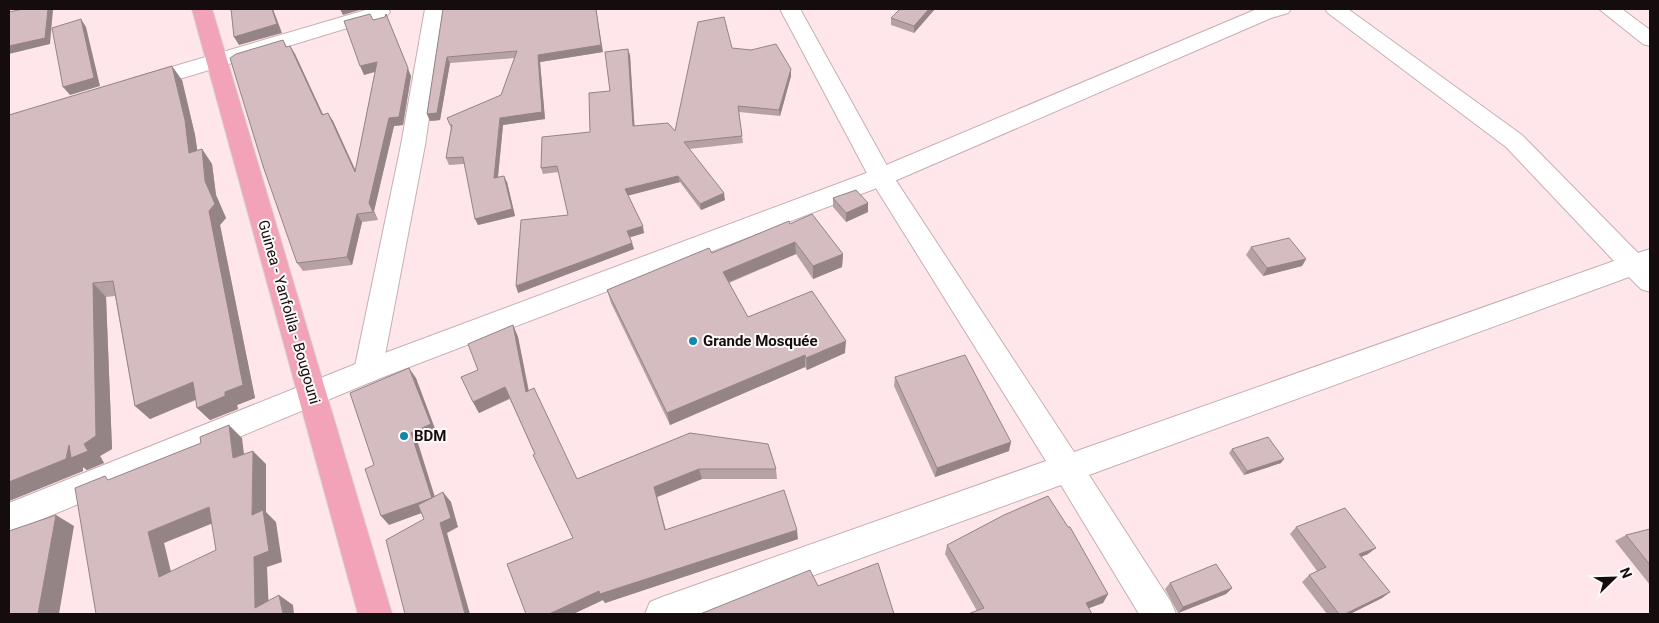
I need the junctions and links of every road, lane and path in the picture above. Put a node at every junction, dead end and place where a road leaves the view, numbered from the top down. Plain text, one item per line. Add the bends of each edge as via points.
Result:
1 (202, 9) edge
2 (435, 9) edge
3 (790, 9) edge
4 (1281, 9) edge
5 (1335, 9) edge
6 (1609, 9) edge
7 (380, 12) dead end
8 (1650, 40) edge
9 (217, 60) junction
10 (122, 89) edge
11 (882, 177) junction
12 (1645, 268) edge
13 (368, 371) junction
14 (312, 394) junction
15 (1067, 467) junction
16 (9, 518) edge
17 (375, 614) edge
18 (662, 614) edge
19 (1159, 614) edge

1 - 9 main road, Guinea - Yanfolila - Bougouni
2 - 13 street via 413,145
3 - 11 street
4 - 11 street via 1264,13
5 - 12 street via 1514,141
6 - 8 street
7 - 9 street
9 - 10 street
9 - 14 main road, Guinea - Yanfolila - Bougouni
11 - 13 street
11 - 15 street
12 - 15 street
13 - 14 street
14 - 16 street
14 - 17 main road, Guinea - Yanfolila - Bougouni
15 - 18 street
15 - 19 street

